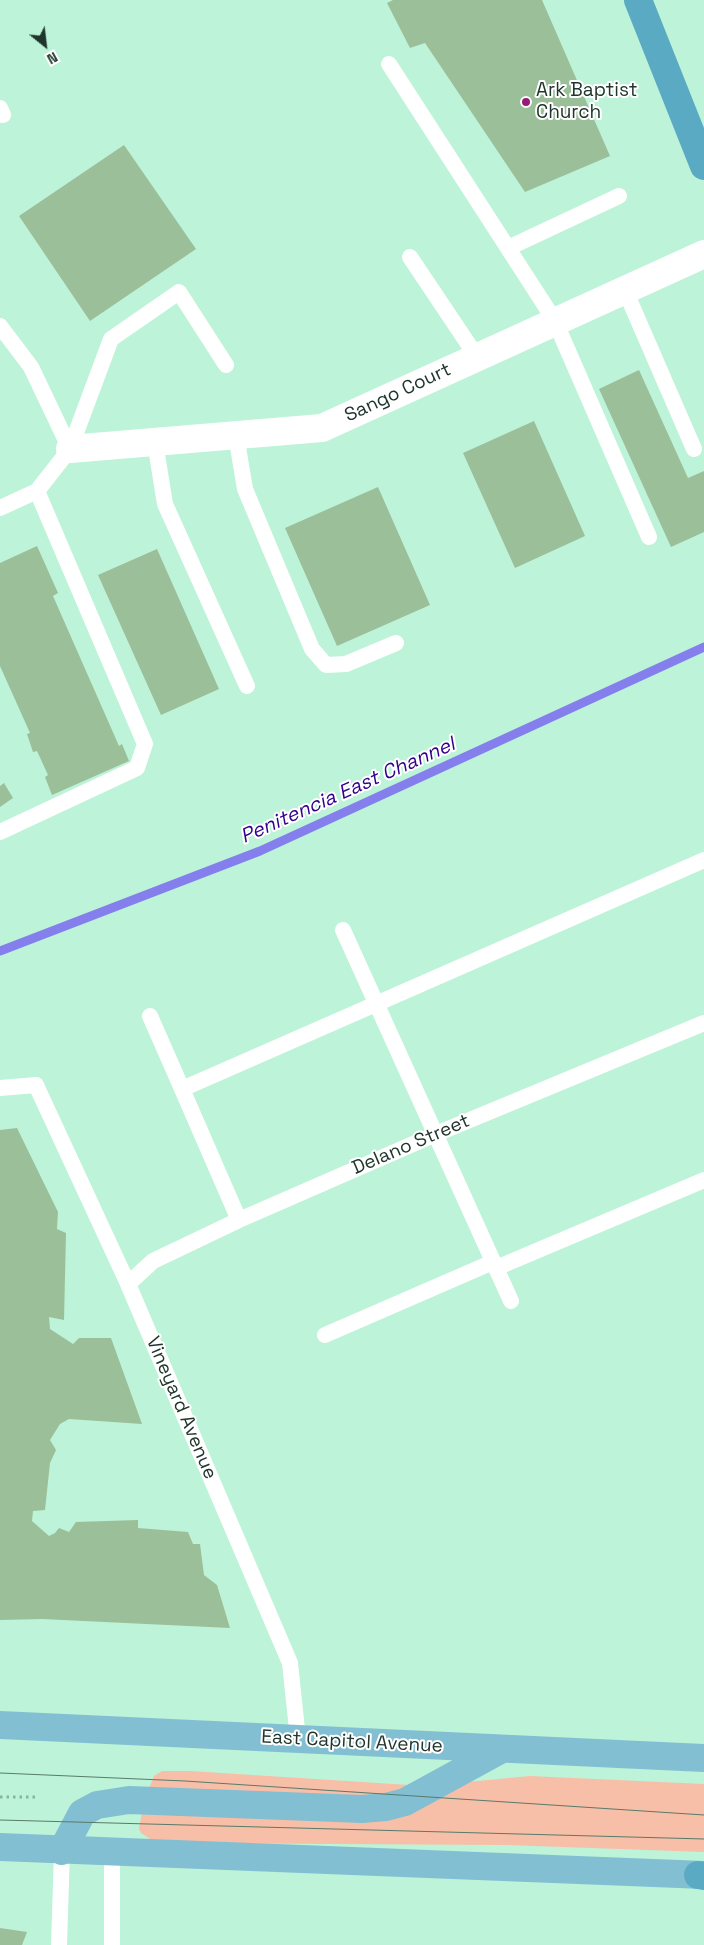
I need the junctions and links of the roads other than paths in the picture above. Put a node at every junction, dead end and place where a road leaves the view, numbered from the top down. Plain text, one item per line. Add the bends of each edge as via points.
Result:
1 (638, 0) edge
2 (390, 64) dead end
3 (704, 166) edge
4 (619, 196) dead end
5 (508, 248) junction
6 (704, 254) edge
7 (410, 257) dead end
8 (625, 290) junction
9 (555, 321) junction
10 (0, 326) edge
11 (478, 357) junction
12 (226, 365) dead end
13 (236, 435) junction
14 (155, 442) junction
15 (70, 449) junction
16 (694, 449) dead end
17 (37, 491) junction
18 (0, 508) edge
19 (649, 537) dead end
20 (396, 643) dead end
21 (248, 686) dead end
22 (0, 832) edge
23 (704, 860) edge
24 (343, 930) dead end
25 (376, 1003) junction
26 (150, 1016) dead end
27 (704, 1023) edge
28 (0, 1088) edge
29 (182, 1088) junction
30 (436, 1134) junction
31 (704, 1180) edge
32 (239, 1220) junction
33 (495, 1265) junction
34 (128, 1284) junction
35 (511, 1301) dead end
36 (325, 1334) dead end
37 (0, 1725) edge
38 (298, 1739) junction
39 (502, 1749) junction
40 (704, 1758) edge
41 (0, 1848) edge
42 (62, 1851) junction
43 (112, 1852) junction
44 (702, 1875) edge
45 (59, 1945) edge
46 (112, 1945) edge

1 - 3 highway
2 - 5 lane
4 - 5 lane
5 - 9 lane
6 - 8 street, Sango Court
7 - 11 lane
8 - 9 street, Sango Court
8 - 16 lane
9 - 11 street, Sango Court
9 - 19 lane
10 - 15 lane via 32,367
11 - 13 street, Sango Court via 322,428
12 - 15 lane via 179,292 111,339
13 - 14 street, Sango Court
13 - 20 lane via 245,489 312,649 326,665 346,664
14 - 15 street, Sango Court
14 - 21 lane via 165,504
15 - 17 lane
17 - 18 lane
17 - 22 lane via 145,744 137,768
23 - 25 lane
24 - 25 lane
25 - 29 lane
25 - 30 lane
26 - 29 lane
27 - 30 lane, Delano Street
28 - 34 lane, Vineyard Avenue via 36,1084
29 - 32 lane
30 - 32 lane, Delano Street
30 - 33 lane
31 - 33 lane
32 - 34 lane, Delano Street via 154,1261
33 - 35 lane
33 - 36 lane
34 - 38 lane, Vineyard Avenue via 290,1663
37 - 38 main road, East Capitol Avenue
38 - 39 main road, East Capitol Avenue
39 - 40 main road, East Capitol Avenue
39 - 42 main road via 405,1802 386,1807 362,1809 129,1800 97,1805 82,1813
41 - 42 main road
42 - 43 main road
42 - 45 lane
43 - 44 main road
43 - 46 lane

